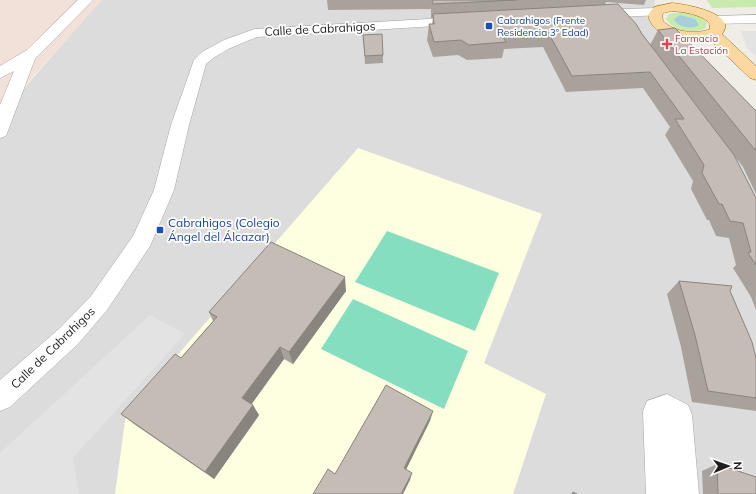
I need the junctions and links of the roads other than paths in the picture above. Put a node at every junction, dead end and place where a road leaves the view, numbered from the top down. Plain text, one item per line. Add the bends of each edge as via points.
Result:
1 (86, 0) edge
2 (686, 0) edge
3 (659, 11) edge
4 (699, 11) junction
5 (756, 19) edge
6 (482, 20) edge
7 (714, 27) junction
8 (674, 33) junction
9 (33, 52) junction
10 (694, 52) edge
11 (0, 73) edge
12 (756, 74) edge
13 (0, 132) edge
14 (0, 398) edge
15 (661, 494) edge
16 (684, 494) edge

1 - 9 street
2 - 4 main road
3 - 3 street via 638,21 589,11
3 - 4 main road via 672,7
3 - 8 main road via 666,29
4 - 7 main road
5 - 7 street
6 - 14 street, Calle de Cabrahigos via 255,33 206,55 199,63 164,190 142,240 99,303 69,336
7 - 8 main road via 696,37
7 - 12 main road
8 - 10 main road
9 - 11 street
9 - 13 street via 28,57
15 - 16 street via 657,411 667,408 678,415

